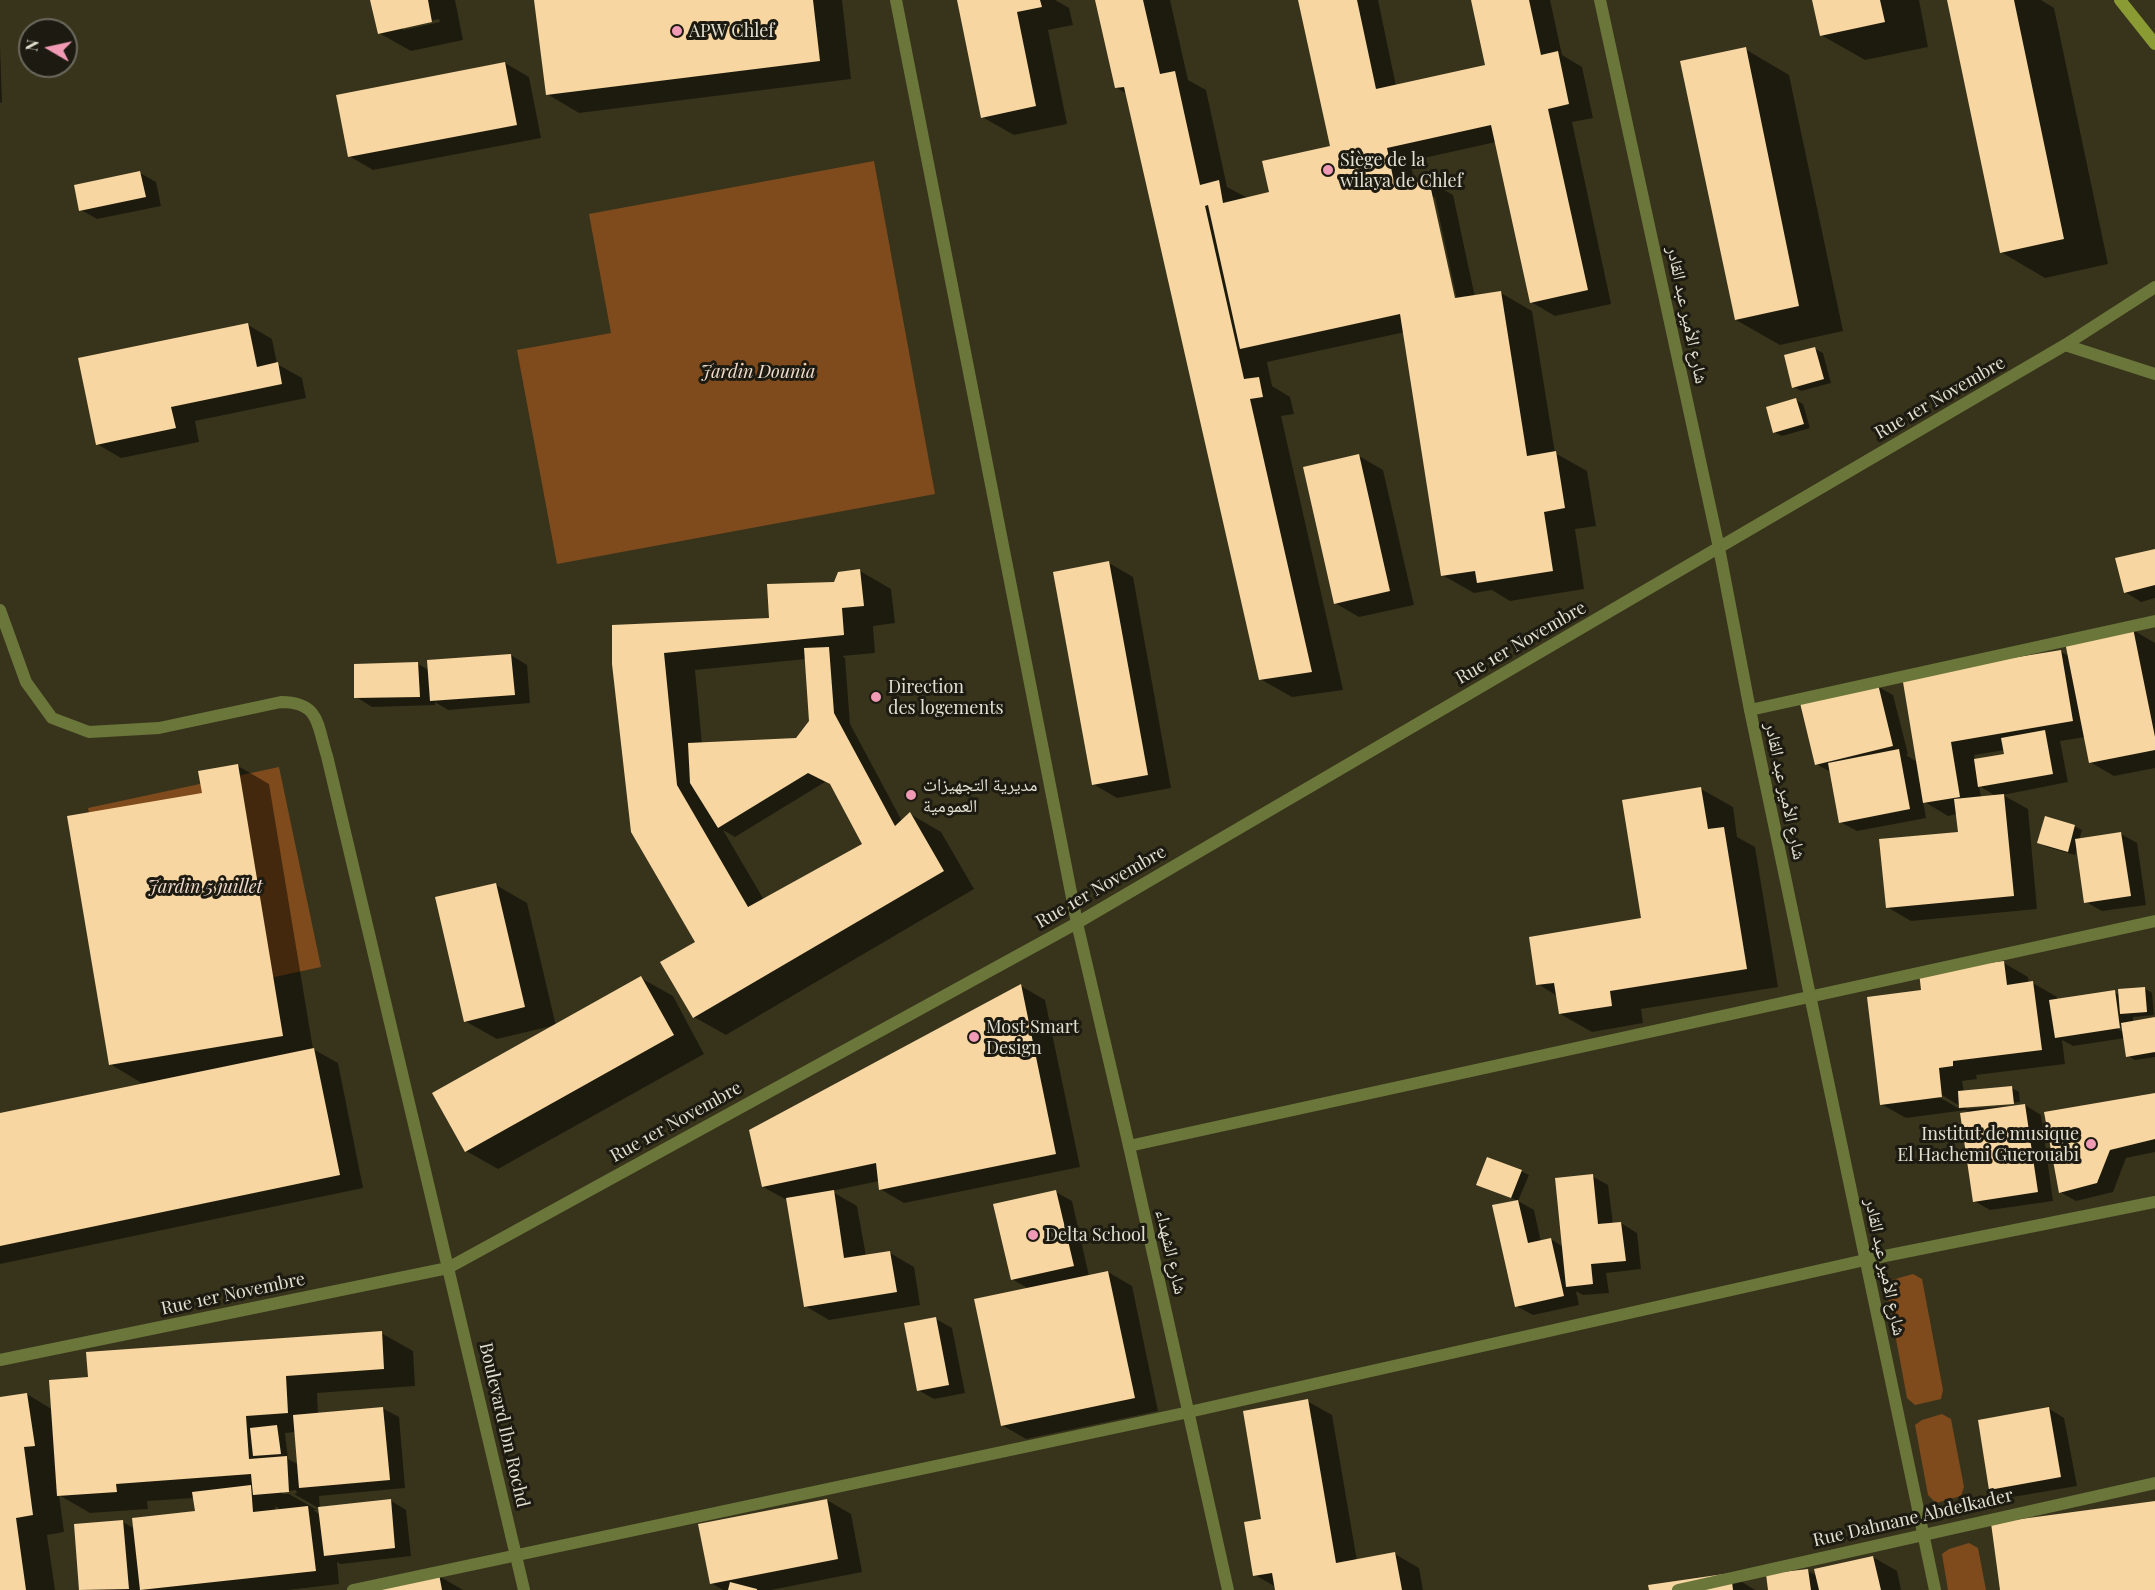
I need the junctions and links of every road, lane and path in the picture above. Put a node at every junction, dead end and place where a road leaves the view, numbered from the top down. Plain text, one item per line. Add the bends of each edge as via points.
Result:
1 (896, 0) edge
2 (1600, 0) edge
3 (2120, 0) edge
4 (2155, 44) edge
5 (2155, 287) edge
6 (2066, 345) junction
7 (2155, 374) edge
8 (1719, 548) junction
9 (0, 610) edge
10 (2155, 621) edge
11 (1750, 710) junction
12 (2155, 921) edge
13 (1077, 923) junction
14 (1810, 996) junction
15 (1129, 1146) junction
16 (2155, 1202) edge
17 (1865, 1260) junction
18 (448, 1268) junction
19 (0, 1360) edge
20 (1189, 1412) junction
21 (2155, 1483) edge
22 (1923, 1534) junction
23 (516, 1555) junction
24 (353, 1590) edge
25 (524, 1590) edge
26 (1228, 1590) edge
27 (1678, 1590) edge
28 (1935, 1590) edge

1 - 13 street, شارع الشهداء
2 - 8 street, شارع الأمير عبد القادر
3 - 4 main road
5 - 6 street, Rue 1er Novembre
6 - 7 street
6 - 8 street, Rue 1er Novembre
8 - 11 street, شارع الأمير عبد القادر
8 - 13 street, Rue 1er Novembre
9 - 18 street, Boulevard Ibn Rochd via 26,681 52,718 89,732 159,728 281,702 307,706 314,715
10 - 11 street
11 - 14 street, شارع الأمير عبد القادر
12 - 14 street
13 - 15 street, شارع الشهداء
13 - 18 street, Rue 1er Novembre
14 - 15 street
14 - 17 street, شارع الأمير عبد القادر
15 - 20 street, شارع الشهداء
16 - 17 street
17 - 20 street
17 - 22 street, شارع الأمير عبد القادر
18 - 19 street, Rue 1er Novembre
18 - 23 street, Boulevard Ibn Rochd
20 - 23 street
20 - 26 street, شارع الشهداء
21 - 22 street, Rue Dahnane Abdelkader
22 - 27 street, Rue Dahnane Abdelkader
22 - 28 street, شارع الأمير عبد القادر
23 - 24 street
23 - 25 street, Boulevard Ibn Rochd

